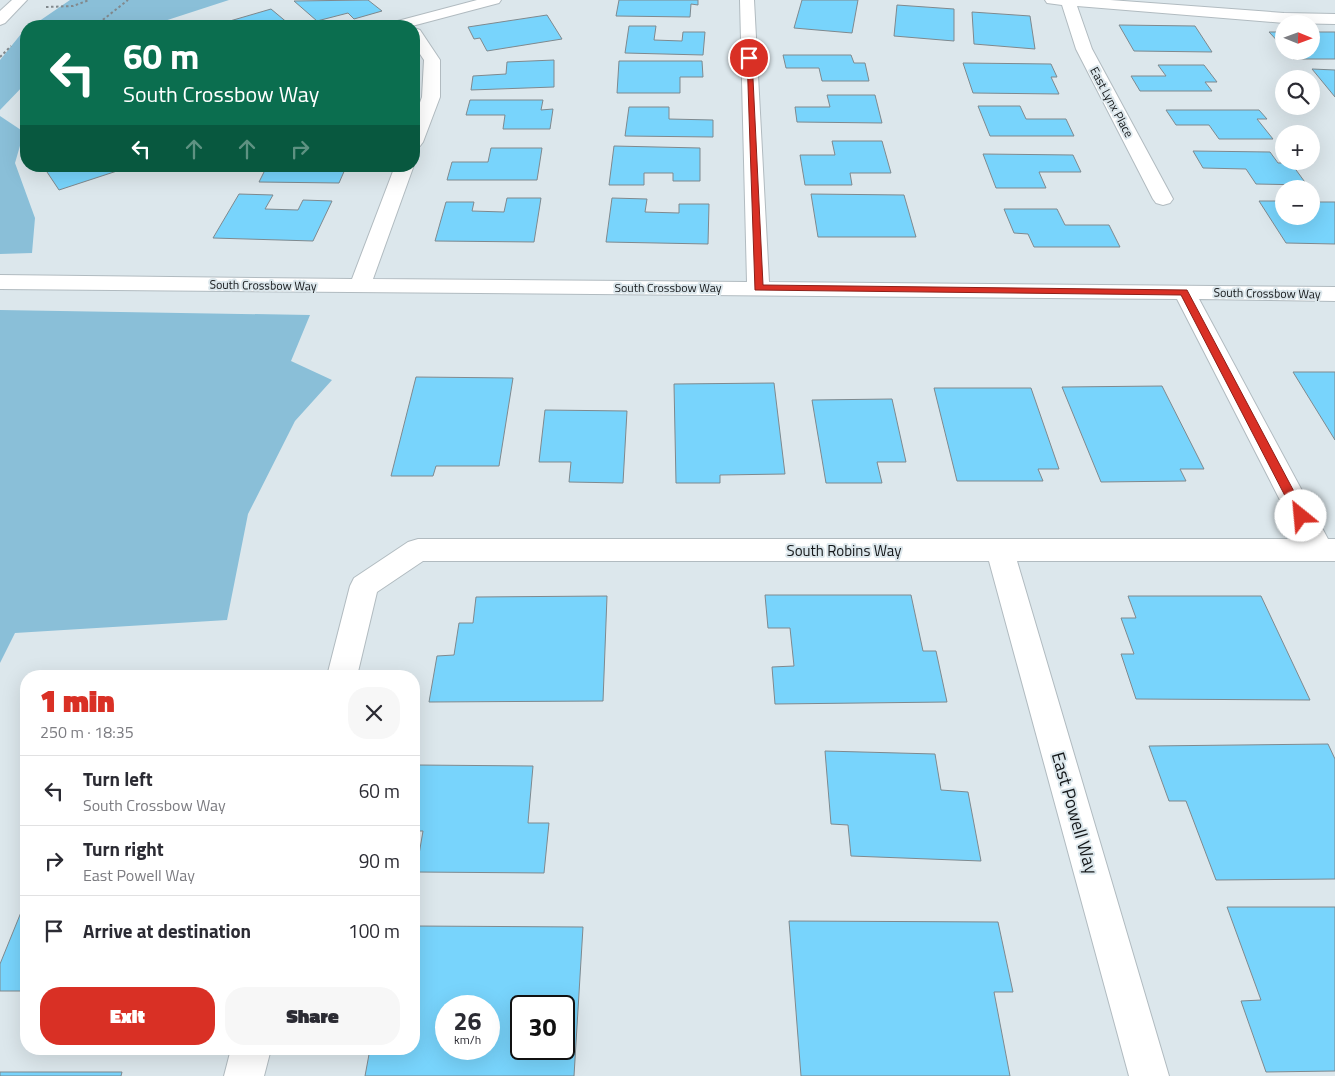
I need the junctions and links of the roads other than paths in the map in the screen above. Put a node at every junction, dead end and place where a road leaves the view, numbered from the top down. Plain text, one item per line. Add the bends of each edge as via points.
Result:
1 (20, 0) edge
2 (494, 0) edge
3 (747, 0) edge
4 (1060, 1) edge
5 (1335, 19) edge
6 (0, 20) edge
7 (420, 23) edge
8 (420, 45) edge
9 (420, 126) edge
10 (403, 172) edge
11 (1163, 199) dead end
12 (0, 282) edge
13 (360, 286) junction
14 (758, 288) junction
15 (1184, 292) junction
16 (1335, 294) edge
17 (1000, 550) junction
18 (1327, 550) edge
19 (343, 670) edge
20 (249, 1055) edge
21 (244, 1076) edge
22 (1149, 1076) edge

1 - 6 street
2 - 7 street
3 - 14 street
4 - 5 street
4 - 11 street, East Lynx Place
8 - 9 street via 432,60 431,97
10 - 13 street
12 - 13 street, South Crossbow Way
13 - 14 street, South Crossbow Way
14 - 15 street, South Crossbow Way
15 - 16 street, South Crossbow Way
15 - 18 street
17 - 18 street, South Robins Way
17 - 19 street, South Robins Way via 418,550 364,586
17 - 22 street, East Powell Way
20 - 21 street

